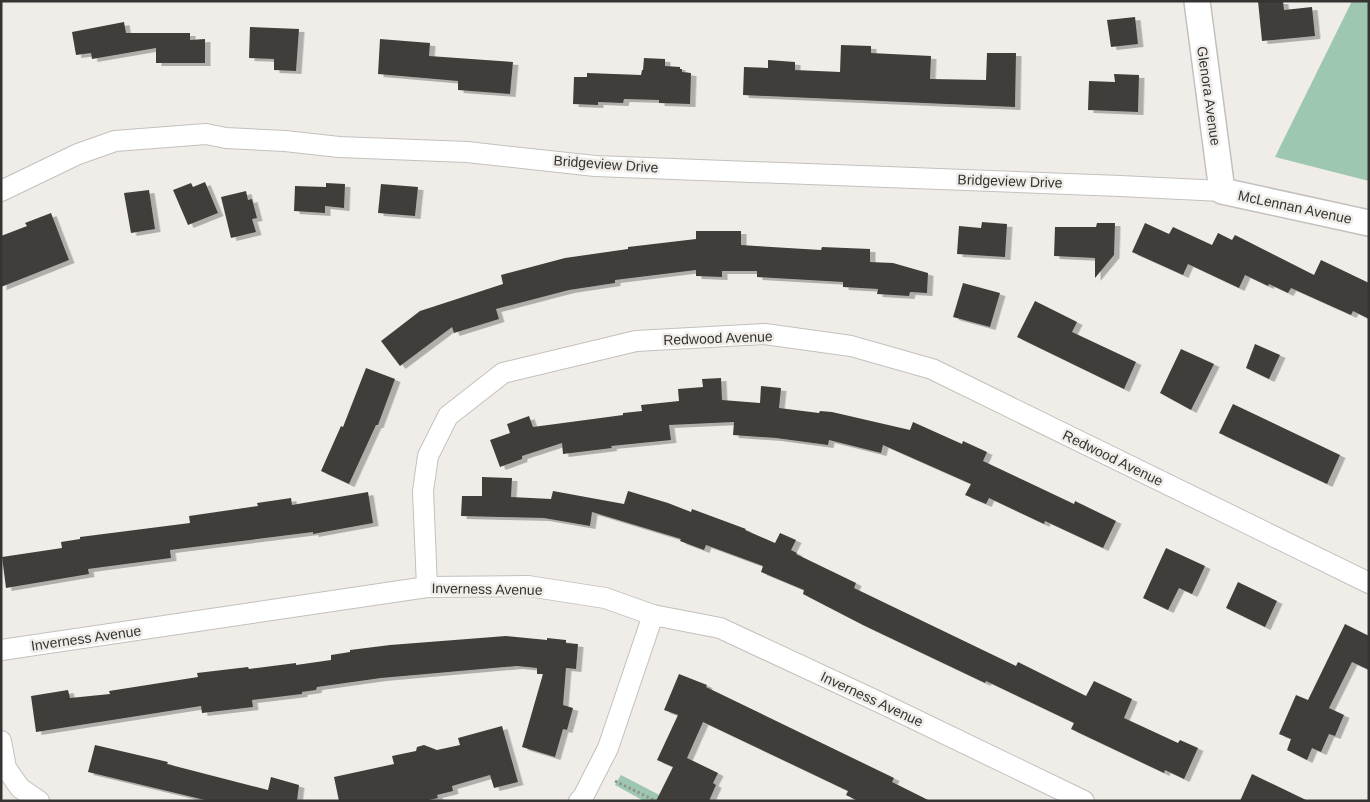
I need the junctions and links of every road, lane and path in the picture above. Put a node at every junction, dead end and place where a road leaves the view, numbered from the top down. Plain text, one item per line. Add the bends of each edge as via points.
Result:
1 (1197, 1) edge
2 (1, 191) edge
3 (1222, 191) junction
4 (1369, 223) edge
5 (1369, 583) edge
6 (428, 587) junction
7 (653, 615) junction
8 (1, 650) edge
9 (1, 741) edge
10 (596, 772) junction
11 (38, 801) edge
12 (579, 801) edge
13 (656, 801) edge
14 (1084, 801) edge

1 - 3 street, Glenora Avenue
2 - 3 street, Bridgeview Drive via 78,154 115,141 206,134 339,148 467,152 595,166
3 - 4 street, McLennan Avenue
5 - 6 street, Redwood Avenue via 932,369 851,346 765,334 636,341 503,373 496,378 448,416 428,456 423,491
6 - 7 street, Inverness Avenue via 528,586 605,598
6 - 8 street, Inverness Avenue
7 - 10 street via 608,748
7 - 14 street, Inverness Avenue via 720,628
9 - 11 street via 6,768 20,788
10 - 12 street
10 - 13 path

